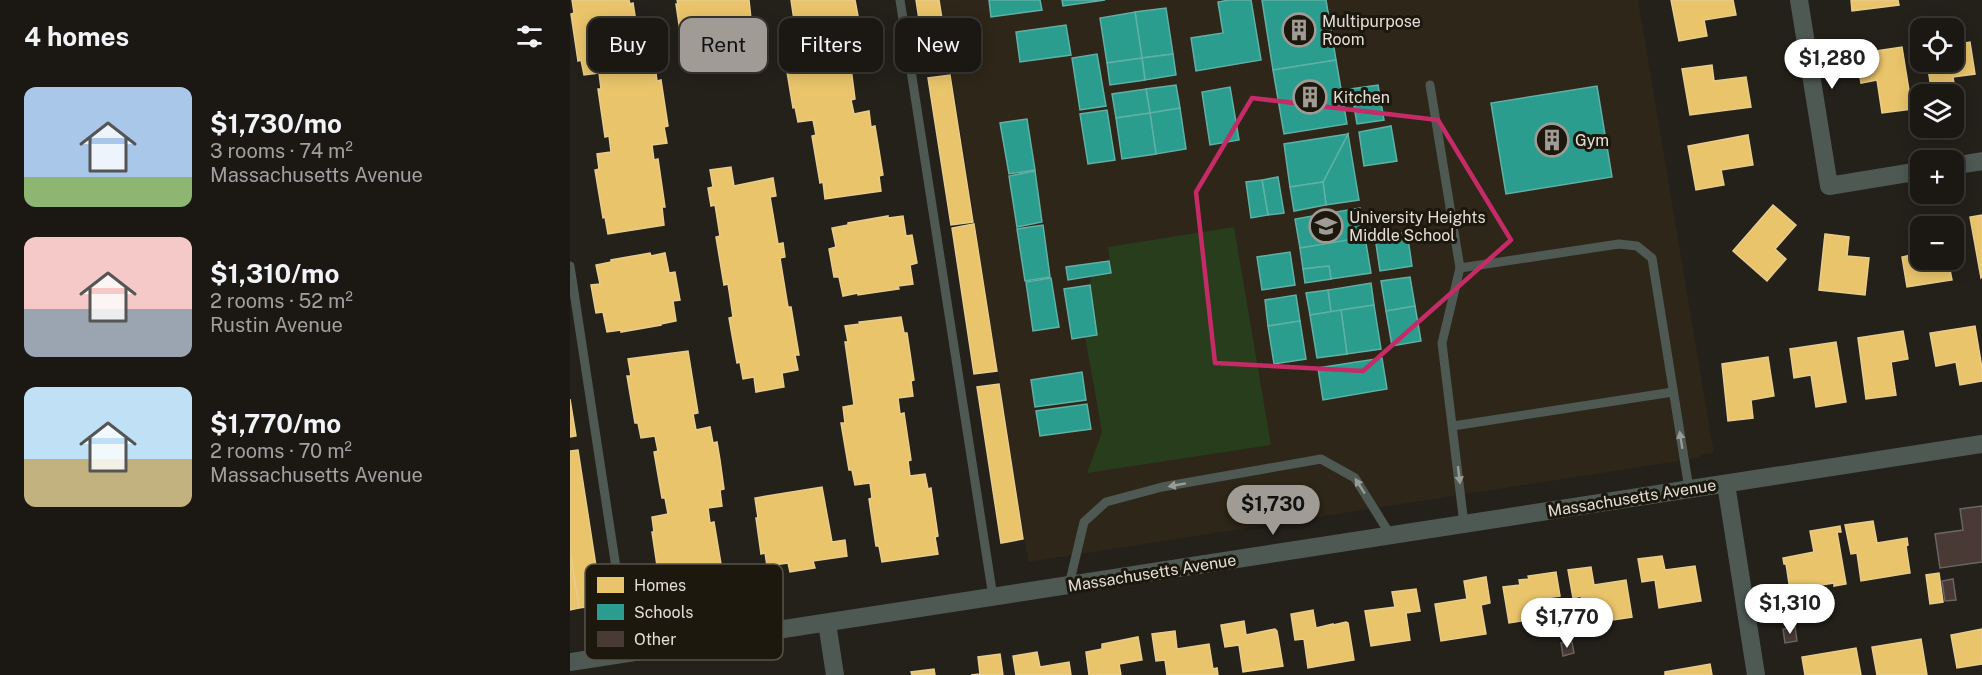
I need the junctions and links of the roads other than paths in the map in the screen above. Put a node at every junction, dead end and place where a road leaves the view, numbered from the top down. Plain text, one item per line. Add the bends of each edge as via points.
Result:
1 (900, 0) edge
2 (1799, 0) edge
3 (1430, 85) dead end
4 (1982, 161) edge
5 (1964, 164) edge
6 (1910, 173) edge
7 (570, 266) edge
8 (1460, 268) junction
9 (1673, 392) junction
10 (1453, 426) junction
11 (1982, 444) edge
12 (1726, 484) junction
13 (1689, 489) junction
14 (1464, 524) junction
15 (1391, 536) junction
16 (615, 564) edge
17 (1069, 585) junction
18 (993, 597) junction
19 (827, 623) junction
20 (783, 630) edge
21 (585, 660) edge
22 (570, 662) edge
23 (835, 675) edge
24 (1756, 675) edge

1 - 18 lane
2 - 6 street via 1829,186
3 - 8 lane
4 - 5 street
7 - 16 lane
8 - 9 lane via 1619,244 1637,246 1652,258
8 - 10 lane via 1442,343
9 - 10 lane
13 -> 9 lane
10 -> 14 lane
11 - 12 street, Massachusetts Avenue
12 - 13 street, Massachusetts Avenue
12 - 24 street
13 - 14 street, Massachusetts Avenue
14 - 15 street, Massachusetts Avenue
15 - 17 street, Massachusetts Avenue
15 -> 17 lane via 1355,478 1321,459 1162,487 1106,502 1084,522
17 - 18 street, Massachusetts Avenue
18 - 19 street, Massachusetts Avenue
19 - 20 street, Massachusetts Avenue
19 - 23 street
21 - 22 street, Massachusetts Avenue

